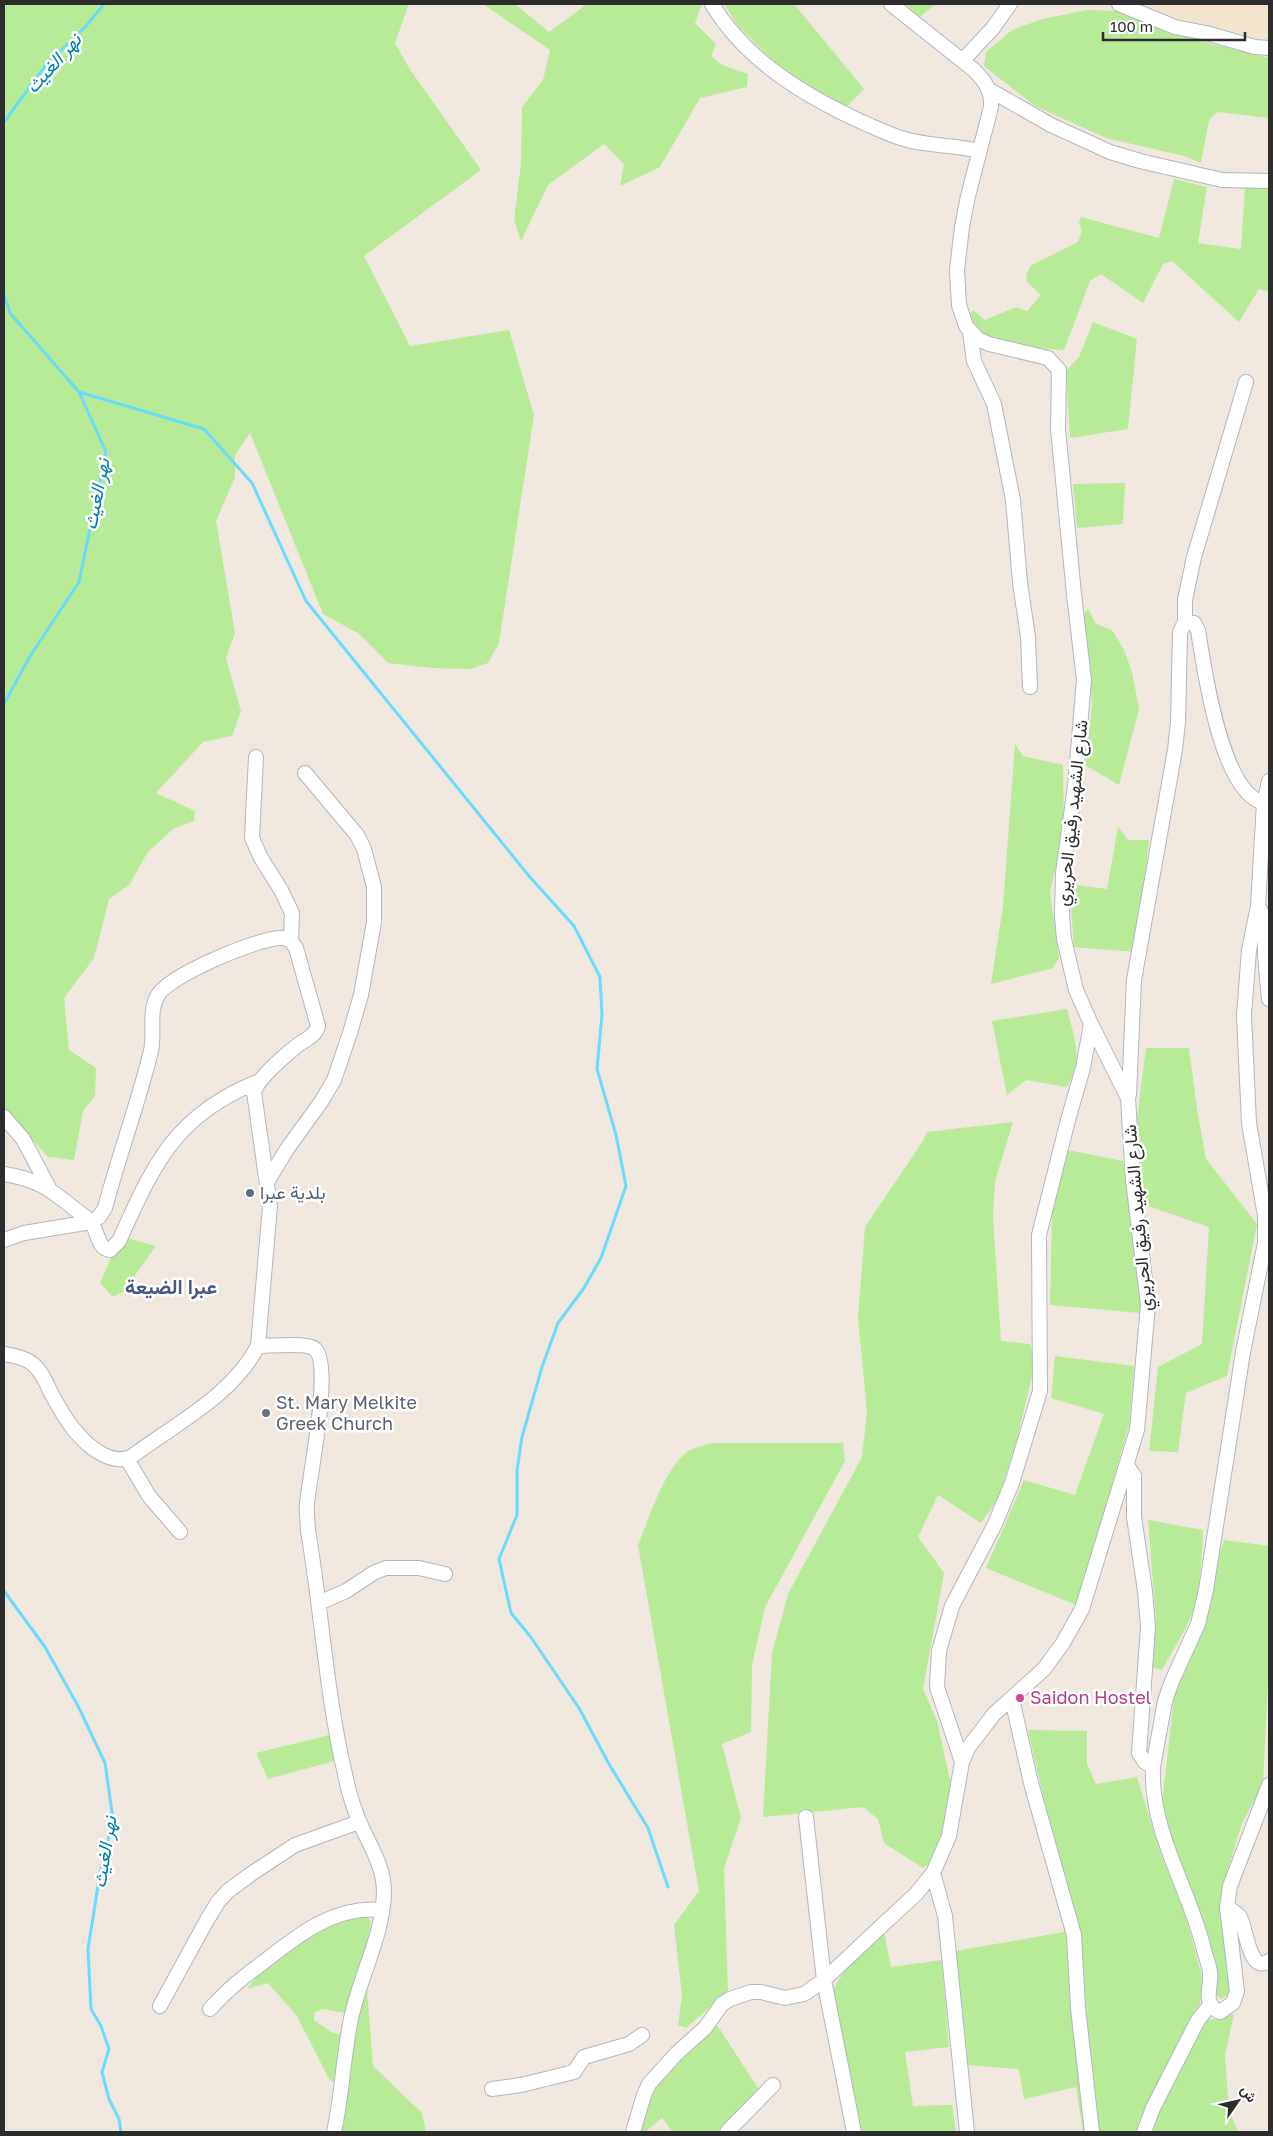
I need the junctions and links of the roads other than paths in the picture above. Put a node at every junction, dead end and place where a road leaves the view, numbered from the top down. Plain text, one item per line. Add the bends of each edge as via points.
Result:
1 (712, 4) edge
2 (891, 4) edge
3 (1010, 4) edge
4 (1119, 4) edge
5 (1269, 48) edge
6 (963, 60) junction
7 (988, 89) junction
8 (979, 151) junction
9 (1269, 181) edge
10 (970, 331) junction
11 (1246, 382) dead end
12 (1185, 622) junction
13 (1030, 687) dead end
14 (256, 757) dead end
15 (305, 773) dead end
16 (1269, 781) edge
17 (1264, 802) junction
18 (1258, 906) junction
19 (291, 941) junction
20 (1269, 999) edge
21 (1090, 1024) junction
22 (257, 1082) junction
23 (1128, 1098) junction
24 (4, 1118) edge
25 (4, 1174) edge
26 (268, 1182) junction
27 (49, 1190) junction
28 (91, 1222) junction
29 (4, 1240) edge
30 (258, 1346) junction
31 (4, 1354) edge
32 (127, 1459) junction
33 (1127, 1465) junction
34 (180, 1532) dead end
35 (445, 1574) dead end
36 (319, 1603) junction
37 (1012, 1699) junction
38 (962, 1762) junction
39 (1153, 1767) junction
40 (1269, 1785) edge
41 (806, 1817) dead end
42 (359, 1822) junction
43 (933, 1873) junction
44 (1227, 1907) junction
45 (382, 1910) junction
46 (1269, 1962) edge
47 (824, 1980) junction
48 (1210, 2005) junction
49 (160, 2006) dead end
50 (210, 2009) dead end
51 (642, 2035) dead end
52 (773, 2085) dead end
53 (492, 2089) dead end
54 (334, 2132) edge
55 (633, 2132) edge
56 (727, 2132) edge
57 (854, 2132) edge
58 (967, 2132) edge
59 (1092, 2132) edge
60 (1144, 2132) edge

1 - 8 street via 749,49 816,100 905,140
2 - 6 street
3 - 6 street
4 - 5 street via 1175,27
6 - 7 street
7 - 8 street via 991,107
7 - 9 street via 1051,125 1110,152 1222,180
8 - 10 street via 968,196 957,270 960,313
10 - 13 street via 974,361 994,404 1013,500 1028,636
10 - 21 street, شارع الشهيد رفيق الحريري via 989,344 1048,358 1059,370 1058,429 1084,680 1075,786 1063,873 1062,916 1071,972
11 - 12 street via 1194,557 1185,600
12 - 17 street via 1194,623 1198,630 1210,703 1232,768 1249,796
12 - 23 street via 1180,632 1175,750 1134,980
14 - 19 street via 252,838 292,913
15 - 26 street via 357,835 364,849 374,887 374,922 361,995 334,1080 286,1149
16 - 17 street
17 - 18 street
18 - 20 street via 1265,923
18 - 39 street via 1247,965 1245,1041 1250,1123 1265,1216 1265,1242 1243,1352 1206,1590 1198,1624 1165,1701
19 - 22 street via 318,1021 317,1030
19 - 28 street via 280,938 252,944 176,978 158,995 152,1022 152,1049 141,1087 105,1208
21 - 23 street, شارع الشهيد رفيق الحريري
21 - 38 street via 1083,1068 1039,1235 1040,1391 1012,1483 994,1526 952,1606 939,1651 937,1687
22 - 26 street via 254,1096
22 - 28 street via 232,1092 178,1134 156,1166 119,1241 110,1250 100,1243
23 - 33 street, شارع الشهيد رفيق الحريري via 1133,1180 1148,1305 1137,1430
24 - 27 street via 22,1139
25 - 27 street via 26,1177 40,1182
26 - 30 street via 269,1232
27 - 28 street
28 - 29 street via 24,1233
30 - 32 street via 243,1370 199,1409
30 - 36 street via 307,1346 315,1349 321,1360 320,1412 307,1506
31 - 32 street via 21,1357 35,1366 66,1420 92,1448 108,1457
32 - 34 street via 149,1496
33 - 37 street, شارع الشهيد رفيق الحريري via 1082,1609 1044,1669
33 - 39 street via 1134,1476 1134,1516 1148,1627 1139,1753
35 - 36 street via 419,1568 386,1568
36 - 42 street via 337,1741
37 - 38 street, شارع الشهيد رفيق الحريري via 980,1731
37 - 59 street via 1074,1935 1078,2008
38 - 43 street, شارع الشهيد رفيق الحريري via 948,1836
39 - 48 street via 1154,1796 1168,1850 1202,1940 1210,1973
40 - 44 street via 1230,1886
41 - 47 street
42 - 45 street via 382,1873
42 - 49 street via 295,1845 228,1892 207,1920
43 - 47 street, شارع الشهيد رفيق الحريري via 916,1894
43 - 58 street via 945,1916
44 - 46 street via 1240,1917 1248,1946 1256,1960 1260,1964
44 - 48 street via 1237,1991 1233,2003 1220,2012
45 - 50 street via 353,1911 307,1929 238,1980
45 - 54 street via 350,2024
47 - 55 street, شارع الشهيد رفيق الحريري via 796,1997 751,1992 722,2004 705,2028 650,2084
47 - 57 street
48 - 60 street via 1198,2020
51 - 53 street via 629,2044 584,2057 574,2072
52 - 56 street

